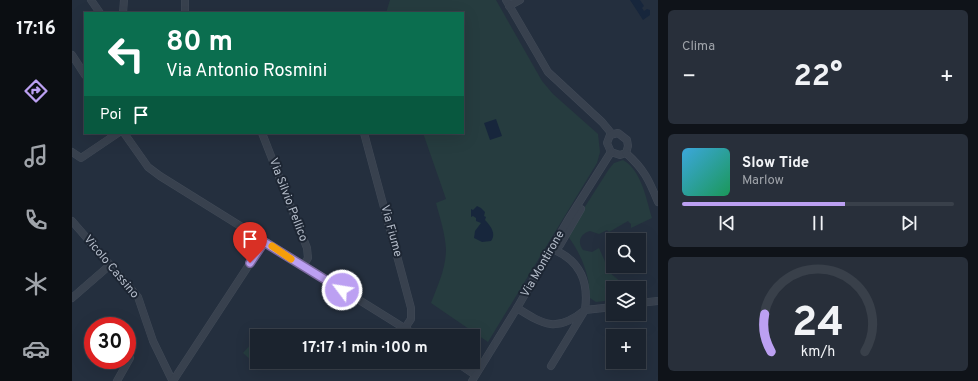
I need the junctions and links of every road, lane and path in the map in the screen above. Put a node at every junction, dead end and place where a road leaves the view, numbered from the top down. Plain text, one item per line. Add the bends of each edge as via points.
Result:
1 (91, 0) edge
2 (124, 0) edge
3 (185, 0) edge
4 (520, 0) edge
5 (507, 3) edge
6 (99, 12) edge
7 (123, 12) edge
8 (185, 12) edge
9 (72, 55) edge
10 (84, 73) edge
11 (117, 134) edge
12 (125, 134) edge
13 (262, 134) edge
14 (364, 134) edge
15 (612, 134) junction
16 (72, 152) edge
17 (612, 153) junction
18 (626, 153) junction
19 (658, 202) edge
20 (72, 221) edge
21 (264, 242) junction
22 (554, 250) junction
23 (110, 265) junction
24 (303, 266) junction
25 (72, 298) edge
26 (658, 301) edge
27 (646, 302) edge
28 (517, 308) junction
29 (606, 308) edge
30 (585, 310) junction
31 (405, 328) joint
32 (551, 366) dead end
33 (124, 369) edge
34 (464, 369) edge
35 (474, 378) edge
36 (117, 381) edge
37 (173, 381) edge

1 - 6 street
2 - 7 street
3 - 8 street
4 - 5 street
5 - 15 street via 548,72
9 - 10 street
11 - 16 street via 81,158
12 - 21 street via 148,167
13 - 24 street, Via Silvio Pellico via 307,248 308,258
14 - 31 street, Via Fiume via 411,308 411,319
15 - 17 street via 607,142
15 - 18 street via 618,134 627,140
17 - 18 street
17 - 22 street, Via Montirone via 562,231
18 - 19 street via 644,171
20 - 23 street, Vicolo Cassino
21 - 24 street
21 - 37 street
22 - 28 street, Via Montirone
22 - 30 street via 570,259 581,272 585,289
23 - 25 street
23 - 37 street, Vicolo Cassino via 138,297 153,341
24 - 31 street
26 - 27 street
28 - 30 street via 539,321 550,324 571,321
28 - 35 street, Via Montirone
29 - 30 street
30 - 32 street
33 - 36 street
34 - 35 street

